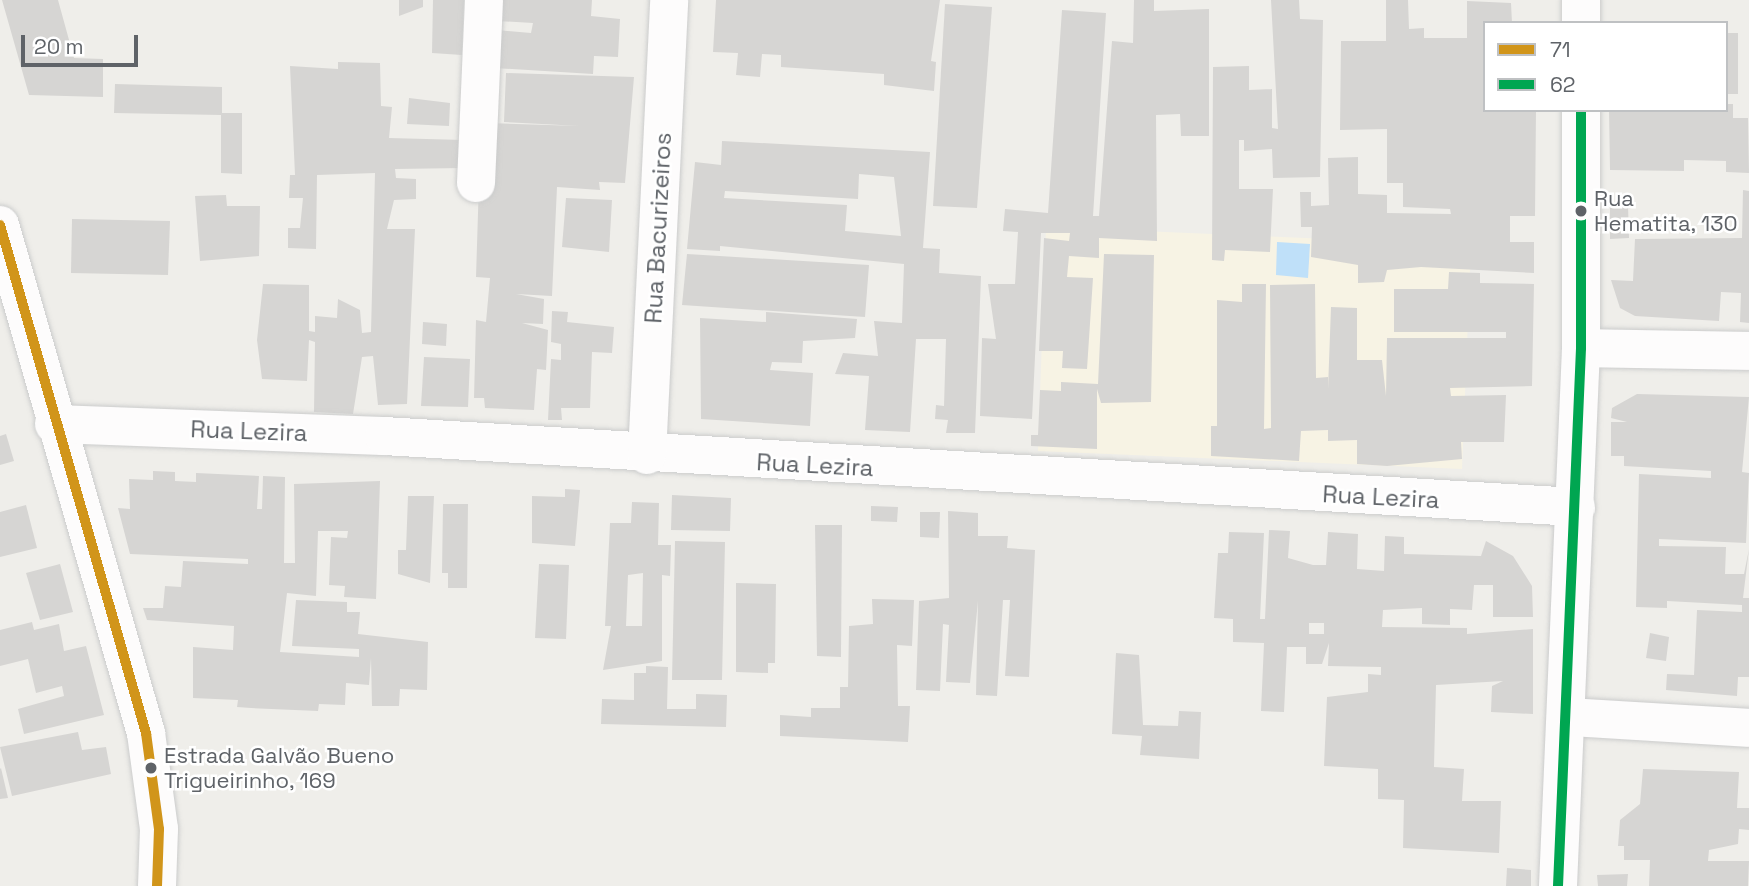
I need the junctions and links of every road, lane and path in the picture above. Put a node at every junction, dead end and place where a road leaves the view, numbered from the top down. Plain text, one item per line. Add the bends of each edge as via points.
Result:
1 (484, 0) edge
2 (668, 0) edge
3 (1581, 0) edge
4 (1581, 21) edge
5 (1581, 112) edge
6 (476, 183) dead end
7 (0, 226) edge
8 (1581, 348) junction
9 (1749, 351) edge
10 (54, 424) junction
11 (647, 455) junction
12 (1576, 506) junction
13 (1570, 717) junction
14 (1749, 728) edge
15 (158, 886) edge
16 (1558, 886) edge

1 - 6 street
2 - 11 street, Rua Bacurizeiros
3 - 4 street
5 - 8 street
7 - 10 street
8 - 9 street
8 - 12 street
10 - 11 street, Rua Lezira via 384,436
10 - 15 street via 123,636 146,733 159,829
11 - 12 street, Rua Lezira
12 - 13 street
13 - 14 street
13 - 16 street

